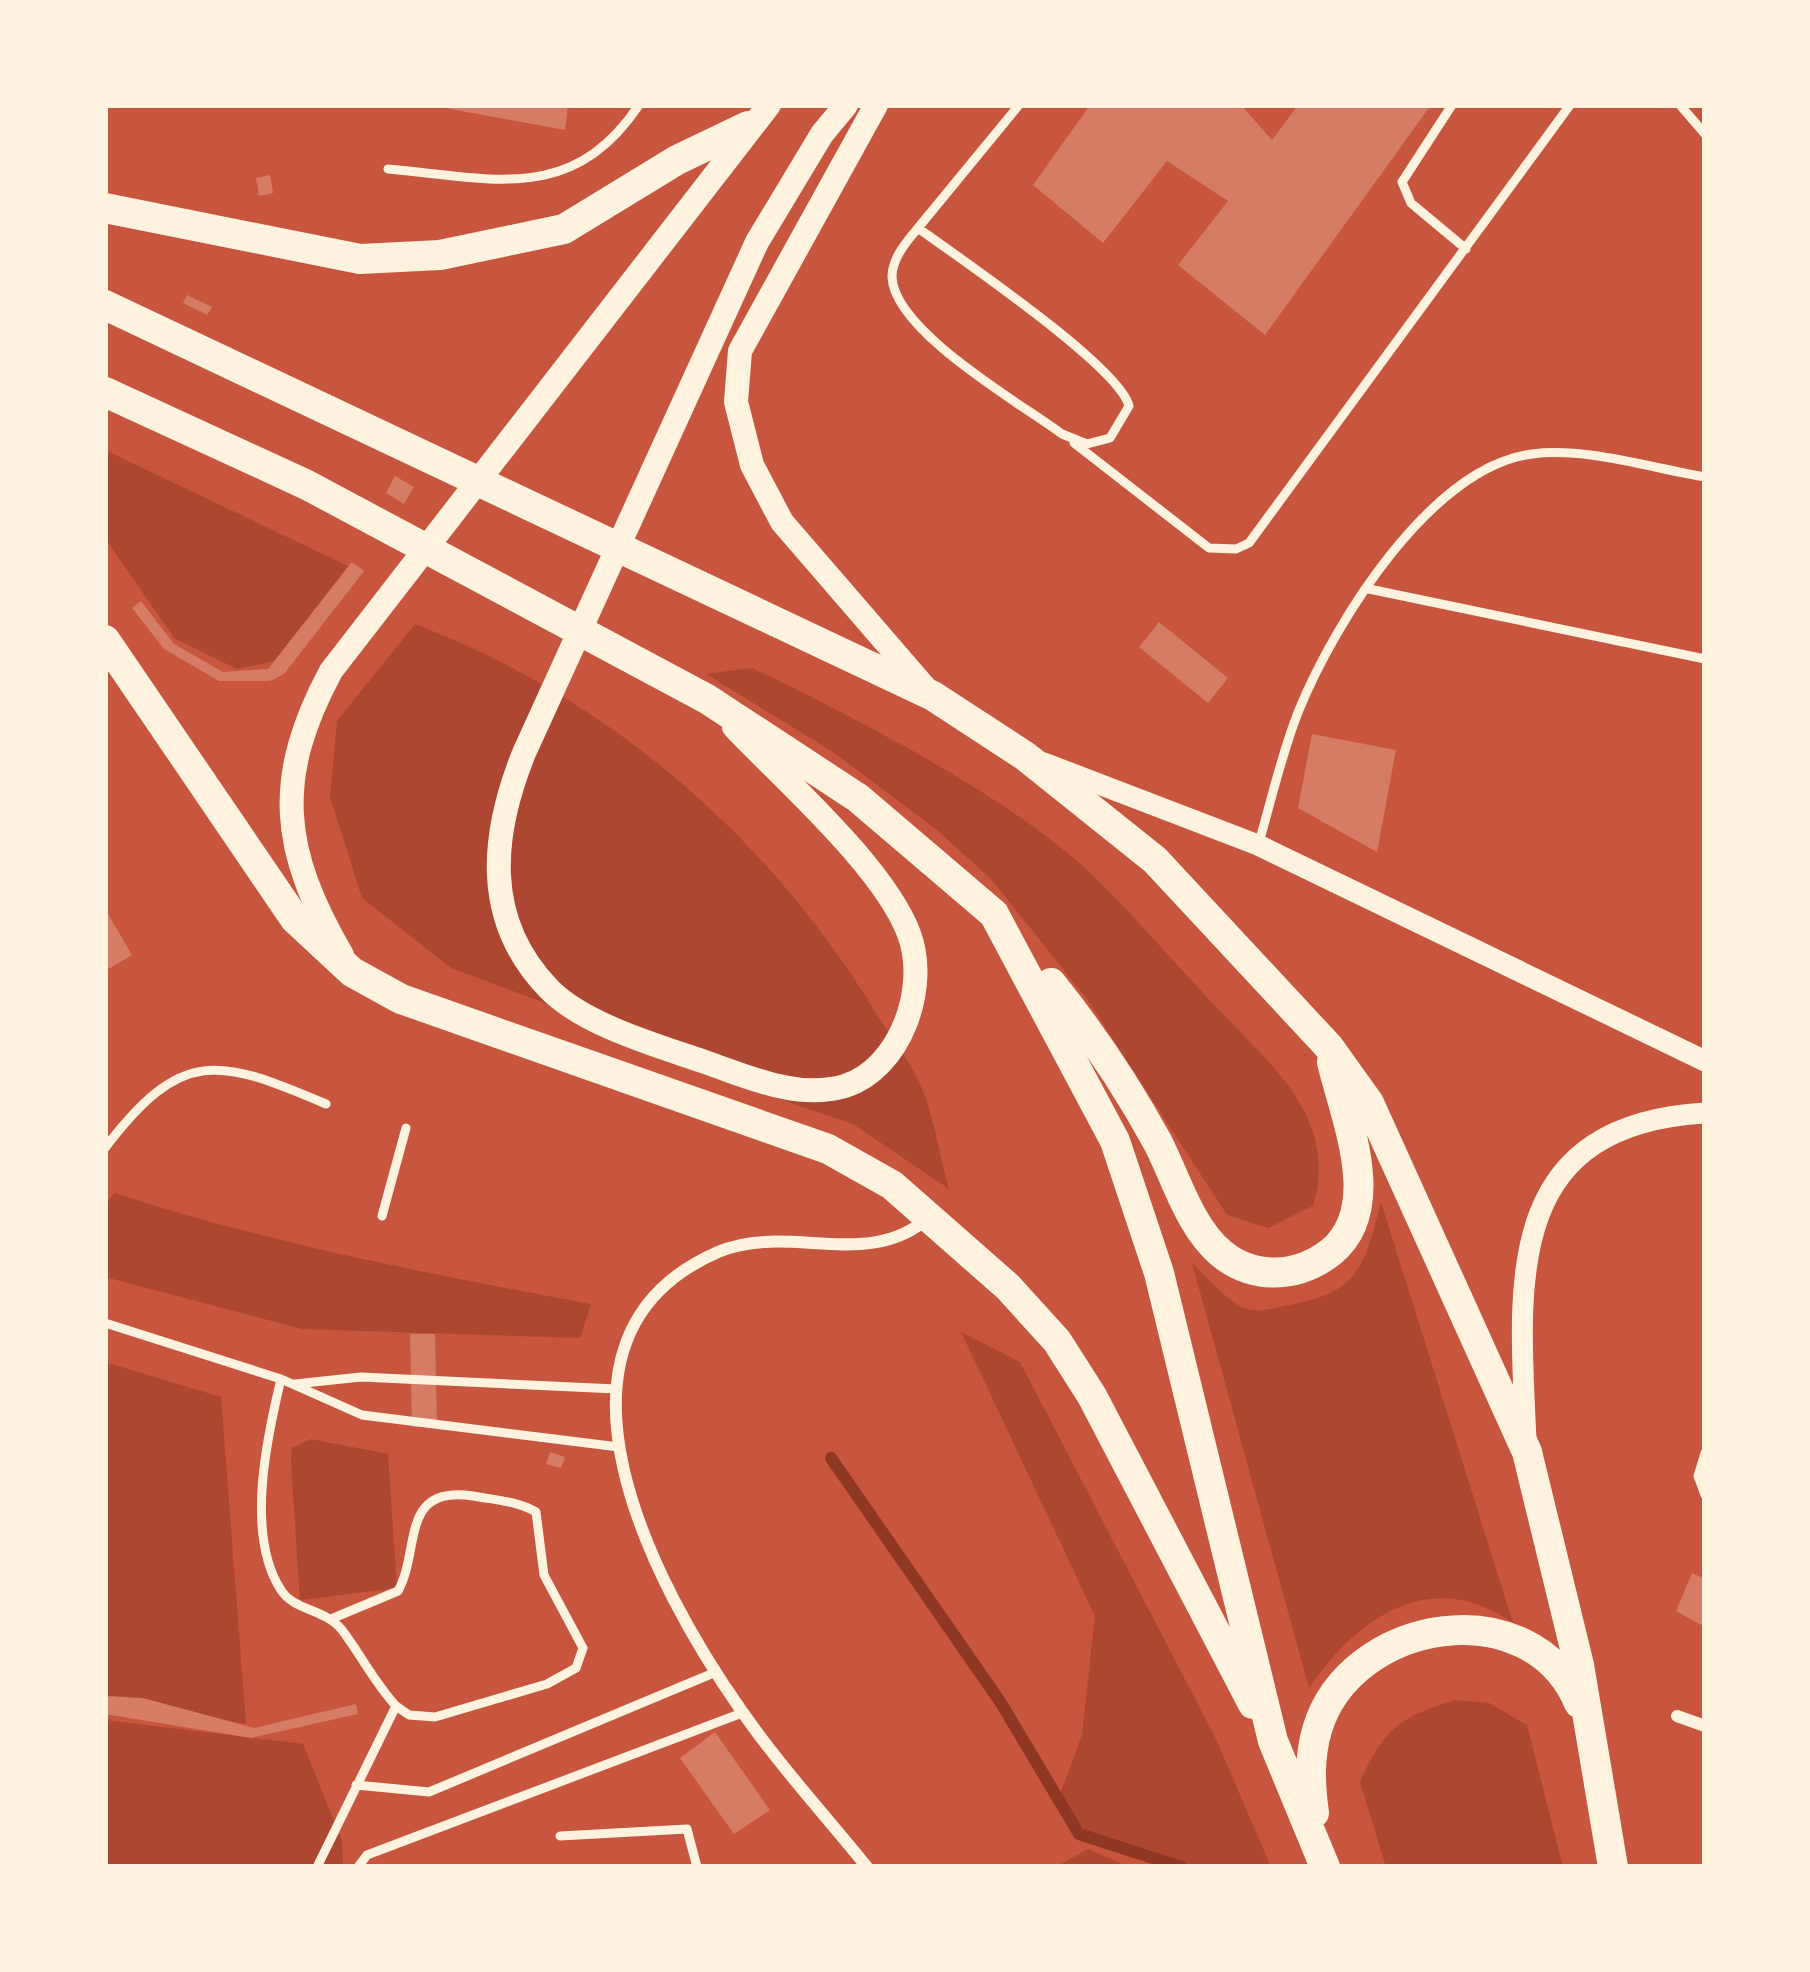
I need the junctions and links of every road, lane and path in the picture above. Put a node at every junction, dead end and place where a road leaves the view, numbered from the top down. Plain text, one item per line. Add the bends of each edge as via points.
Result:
1 (639, 105) edge
2 (846, 105) edge
3 (876, 105) edge
4 (1019, 105) edge
5 (1452, 105) edge
6 (1570, 105) edge
7 (1679, 105) edge
8 (759, 115) edge
9 (1705, 134) edge
10 (388, 170) dead end
11 (105, 208) edge
12 (918, 228) junction
13 (1466, 249) junction
14 (105, 305) edge
15 (105, 392) edge
16 (1062, 434) junction
17 (1705, 477) edge
18 (1369, 589) junction
19 (105, 640) edge
20 (1705, 659) edge
21 (933, 696) junction
22 (707, 699) junction
23 (1025, 756) junction
24 (1258, 844) junction
25 (994, 914) junction
26 (352, 973) junction
27 (1328, 1047) junction
28 (1705, 1061) edge
29 (326, 1104) dead end
30 (1705, 1113) edge
31 (406, 1128) dead end
32 (105, 1148) edge
33 (382, 1216) dead end
34 (930, 1217) junction
35 (105, 1323) edge
36 (281, 1379) junction
37 (296, 1384) junction
38 (616, 1389) junction
39 (619, 1447) junction
40 (1527, 1452) junction
41 (1705, 1454) edge
42 (1705, 1495) edge
43 (331, 1618) junction
44 (716, 1672) junction
45 (396, 1706) junction
46 (742, 1713) junction
47 (1677, 1717) dead end
48 (1705, 1726) edge
49 (1273, 1742) junction
50 (1594, 1748) junction
51 (356, 1785) junction
52 (560, 1836) dead end
53 (1323, 1864) edge
54 (317, 1867) edge
55 (358, 1867) edge
56 (697, 1867) edge
57 (867, 1867) edge
58 (1613, 1867) edge

1 - 10 lane via 620,133 585,160 533,182
2 - 22 main road via 757,242 524,753 496,848 508,916 551,992 628,1035 782,1089 845,1086 890,1059 915,990 910,935 867,868
3 - 21 main road via 740,351 736,402 752,465 782,522
4 - 12 lane
5 - 13 lane via 1402,182 1411,203
6 - 13 lane
7 - 9 lane
8 - 11 main road via 564,230 440,254 360,260
8 - 26 main road via 332,671 308,715 292,773 292,837 316,908
12 - 16 lane via 895,263 898,302 919,329
12 - 16 lane via 1127,395 1130,406 1111,438 1087,444
13 - 16 lane via 1250,543 1209,548
14 - 21 main road
15 - 22 main road via 307,485
17 - 18 lane via 1557,453 1496,463 1438,500
18 - 20 lane
18 - 24 lane via 1299,710
19 - 26 main road via 295,919
21 - 23 main road
22 - 25 main road via 858,798
23 - 24 street
23 - 27 main road via 1155,860
24 - 28 street
25 - 27 main road via 1096,1039 1219,1252 1249,1271 1306,1267 1342,1242 1353,1223 1359,1180
25 - 49 main road via 1122,1163 1159,1273
26 - 34 main road via 589,1069 828,1149 881,1176
27 - 40 main road via 1398,1162
29 - 32 lane via 256,1075 201,1070 153,1092
30 - 40 street via 1657,1116 1591,1145 1540,1206 1520,1313
31 - 33 lane
34 - 38 street via 889,1244 724,1250 675,1274 644,1306
34 - 49 main road via 1058,1341
35 - 36 lane
36 - 37 lane
36 - 43 lane via 261,1476 272,1573 292,1601
37 - 38 lane via 361,1377
37 - 39 lane via 362,1414
38 - 39 street
39 - 44 street via 664,1584
40 - 50 main road
41 - 42 lane via 1698,1476
43 - 45 lane
43 - 45 lane via 402,1587 409,1543 433,1499 456,1494 536,1512 544,1575 584,1648 576,1668 435,1718
44 - 46 street
44 - 51 lane via 429,1792
45 - 51 lane
46 - 55 lane via 367,1855
46 - 57 street
47 - 48 street
49 - 53 main road
50 - 53 main road via 1576,1696 1551,1661 1510,1638 1464,1628 1417,1634 1375,1653 1340,1685 1318,1727 1309,1773
50 - 58 main road
51 - 54 lane
52 - 56 lane via 687,1829

